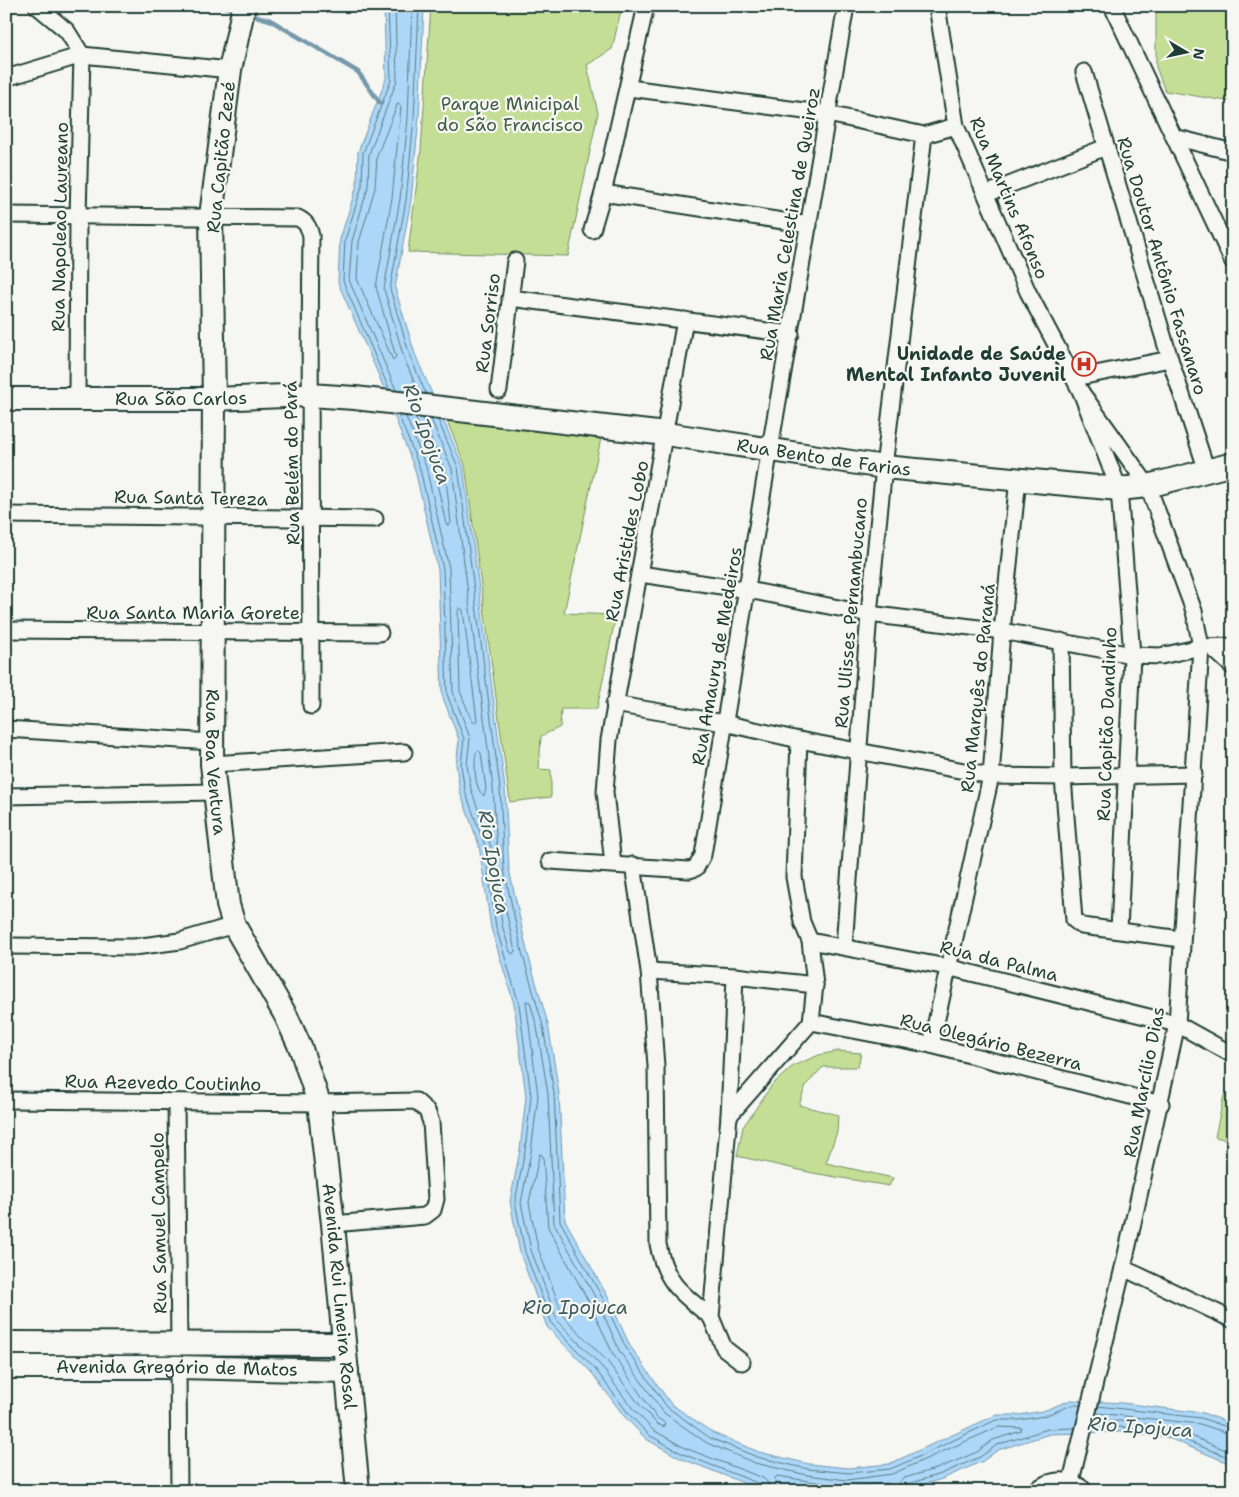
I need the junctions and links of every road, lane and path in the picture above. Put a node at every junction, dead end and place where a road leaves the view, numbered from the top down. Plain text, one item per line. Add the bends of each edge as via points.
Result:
1 (37, 6) edge
2 (244, 6) edge
3 (646, 6) edge
4 (846, 6) edge
5 (937, 6) edge
6 (1112, 6) edge
7 (82, 55) junction
8 (230, 70) junction
9 (1084, 72) dead end
10 (6, 78) edge
11 (628, 88) junction
12 (828, 114) junction
13 (956, 126) junction
14 (924, 135) junction
15 (1174, 137) junction
16 (1106, 147) junction
17 (1233, 152) edge
18 (603, 194) junction
19 (986, 194) junction
20 (6, 215) edge
21 (78, 216) junction
22 (211, 216) junction
23 (809, 225) junction
24 (592, 230) dead end
25 (1231, 256) edge
26 (514, 261) dead end
27 (510, 298) junction
28 (685, 320) junction
29 (791, 334) junction
30 (1170, 359) junction
31 (1078, 385) junction
32 (499, 390) dead end
33 (310, 395) junction
34 (6, 399) edge
35 (77, 399) junction
36 (214, 399) junction
37 (503, 415) joint
38 (666, 434) junction
39 (770, 448) junction
40 (1233, 464) edge
41 (884, 467) junction
42 (1207, 471) junction
43 (1018, 479) junction
44 (1148, 486) junction
45 (1119, 489) junction
46 (6, 515) edge
47 (214, 517) junction
48 (312, 519) junction
49 (374, 520) dead end
50 (640, 574) junction
51 (748, 590) junction
52 (869, 614) junction
53 (6, 630) edge
54 (214, 631) junction
55 (1002, 631) junction
56 (311, 632) junction
57 (380, 633) dead end
58 (1060, 641) junction
59 (1233, 646) edge
60 (1206, 647) junction
61 (1132, 655) junction
62 (1233, 667) edge
63 (614, 704) junction
64 (311, 706) dead end
65 (724, 723) junction
66 (6, 729) edge
67 (799, 740) junction
68 (212, 742) junction
69 (404, 752) dead end
70 (858, 752) junction
71 (212, 764) junction
72 (1194, 774) junction
73 (991, 776) junction
74 (1125, 776) junction
75 (1063, 777) junction
76 (215, 792) junction
77 (6, 796) edge
78 (550, 861) dead end
79 (613, 864) junction
80 (634, 865) junction
81 (234, 925) junction
82 (1119, 930) junction
83 (1181, 939) junction
84 (810, 942) junction
85 (6, 946) edge
86 (844, 946) junction
87 (947, 967) junction
88 (648, 971) junction
89 (735, 976) junction
90 (815, 985) junction
91 (811, 1022) junction
92 (1177, 1024) junction
93 (931, 1045) junction
94 (1233, 1055) edge
95 (6, 1100) edge
96 (176, 1103) junction
97 (319, 1103) junction
98 (1161, 1104) junction
99 (730, 1116) junction
100 (333, 1224) junction
101 (1123, 1268) junction
102 (712, 1317) junction
103 (1233, 1320) edge
104 (6, 1342) edge
105 (179, 1342) junction
106 (344, 1344) junction
107 (742, 1362) dead end
108 (6, 1367) edge
109 (178, 1367) junction
110 (347, 1371) junction
111 (1075, 1488) edge
112 (179, 1491) edge
113 (358, 1491) edge
114 (1040, 1491) edge

1 - 7 street via 67,31
2 - 8 street, Rua Capitão Zezé
3 - 11 street
4 - 12 street, Rua Maria Celestina de Queiroz
5 - 13 street, Rua Martins Afonso
6 - 15 street
7 - 8 street
7 - 10 street
7 - 21 street, Rua Napoleao Laureano
8 - 22 street, Rua Capitão Zezé
9 - 16 street, Rua Doutor Antônio Fassanaro
11 - 12 street
11 - 18 street
12 - 14 street
12 - 23 street, Rua Maria Celestina de Queiroz
13 - 14 street
13 - 19 street, Rua Martins Afonso
14 - 41 street, Rua Ulisses Pernambucano
15 - 17 street
15 - 25 street
16 - 19 street
16 - 30 street, Rua Doutor Antônio Fassanaro
18 - 23 street
18 - 24 street
19 - 31 street, Rua Martins Afonso via 1028,292
20 - 21 street
21 - 22 street
21 - 35 street, Rua Napoleao Laureano
22 - 33 street, Rua Belém do Pará via 298,218 305,221 311,236
22 - 36 street, Rua Capitão Zezé
23 - 29 street, Rua Maria Celestina de Queiroz
26 - 27 street, Rua Sorriso
27 - 28 street
27 - 32 street, Rua Sorriso
28 - 29 street
28 - 38 street, Rua Aristides Lobo
29 - 39 street, Rua Maria Celestina de Queiroz
30 - 31 street
30 - 42 street, Rua Doutor Antônio Fassanaro
31 - 44 street, Rua Martins Afonso
31 - 45 street, Rua Martins Afonso
33 - 36 street, Rua São Carlos
33 - 37 street, Rua São Carlos
33 - 48 street, Rua Belém do Pará
34 - 35 street, Rua São Carlos
35 - 36 street, Rua São Carlos
36 - 47 street, Rua Boa Ventura
37 - 38 street, Rua Bento de Farias
38 - 39 street, Rua Bento de Farias
38 - 50 street, Rua Aristides Lobo
39 - 41 street, Rua Bento de Farias
39 - 51 street, Rua Amaury de Medeiros
40 - 42 street, Rua Bento de Farias
41 - 43 street, Rua Bento de Farias
41 - 52 street, Rua Ulisses Pernambucano
42 - 44 street, Rua Bento de Farias
43 - 45 street, Rua Bento de Farias
43 - 55 street, Rua Marquês do Paraná
44 - 45 street, Rua Bento de Farias
44 - 60 street, Rua Martins Afonso
45 - 61 street, Rua Capitão Dandinho
46 - 47 street, Rua Santa Tereza
47 - 48 street, Rua Santa Tereza
47 - 54 street, Rua Boa Ventura
48 - 49 street, Rua Santa Tereza
48 - 56 street, Rua Belém do Pará
50 - 51 street
50 - 63 street, Rua Aristides Lobo
51 - 52 street
51 - 65 street, Rua Amaury de Medeiros
52 - 55 street
52 - 70 street, Rua Ulisses Pernambucano
53 - 54 street, Rua Santa Maria Gorete
54 - 56 street, Rua Santa Maria Gorete
54 - 68 street, Rua Boa Ventura
55 - 58 street
55 - 73 street, Rua Marquês do Paraná
56 - 57 street, Rua Santa Maria Gorete
56 - 64 street, Rua Belém do Pará
58 - 61 street
58 - 75 street
59 - 60 street
60 - 61 street via 1160,656
60 - 62 street
60 - 72 street, Rua Marcílio Dias
61 - 74 street, Rua Capitão Dandinho
63 - 65 street
63 - 79 street, Rua Aristides Lobo via 605,792
65 - 67 street
65 - 80 street, Rua Amaury de Medeiros via 703,855 696,868 682,870
66 - 68 street
67 - 70 street
67 - 84 street via 794,877 802,922
68 - 71 street, Rua Boa Ventura
69 - 71 street
70 - 73 street
70 - 86 street, Rua Ulisses Pernambucano
71 - 76 street, Rua Boa Ventura
72 - 74 street
72 - 83 street, Rua Marcílio Dias
73 - 75 street
73 - 87 street, Rua Marquês do Paraná
74 - 75 street
74 - 82 street, Rua Capitão Dandinho
75 - 82 street via 1073,912 1077,924
76 - 77 street
76 - 81 street, Rua Boa Ventura via 228,905
78 - 79 street
79 - 80 street
80 - 88 street
81 - 85 street via 180,941 134,947
81 - 97 street, Rua Boa Ventura via 286,1016 311,1074
82 - 83 street
83 - 92 street, Rua Marcílio Dias
84 - 86 street, Rua da Palma
84 - 90 street
86 - 87 street, Rua da Palma
87 - 92 street, Rua da Palma
87 - 93 street, Rua Marquês do Paraná
88 - 89 street
88 - 102 street via 656,1066 658,1244 661,1263 679,1292
89 - 90 street
89 - 99 street
90 - 91 street
91 - 93 street, Rua Olegário Bezerra
91 - 99 street
92 - 94 street, Rua da Palma
92 - 98 street, Rua Marcílio Dias
93 - 98 street, Rua Olegário Bezerra
95 - 96 street, Rua Azevedo Coutinho
96 - 97 street, Rua Azevedo Coutinho
96 - 105 street, Rua Samuel Campelo
97 - 100 street, Avenida Rui Limeira Rosal
97 - 100 street, Rua Azevedo Coutinho via 416,1101 427,1111 431,1122 434,1210 425,1216
98 - 101 street, Rua Marcílio Dias
99 - 102 street
100 - 106 street, Avenida Rui Limeira Rosal
101 - 103 street
101 - 111 street, Rua Marcílio Dias via 1079,1444
102 - 107 street via 724,1348
104 - 105 street, Avenida Gregório de Matos
105 - 106 street, Avenida Gregório de Matos
106 - 110 street, Avenida Rui Limeira Rosal
108 - 109 street, Avenida Gregório de Matos
109 - 110 street, Avenida Gregório de Matos
109 - 112 street
110 - 113 street, Avenida Rui Limeira Rosal
111 - 114 street via 1060,1484

